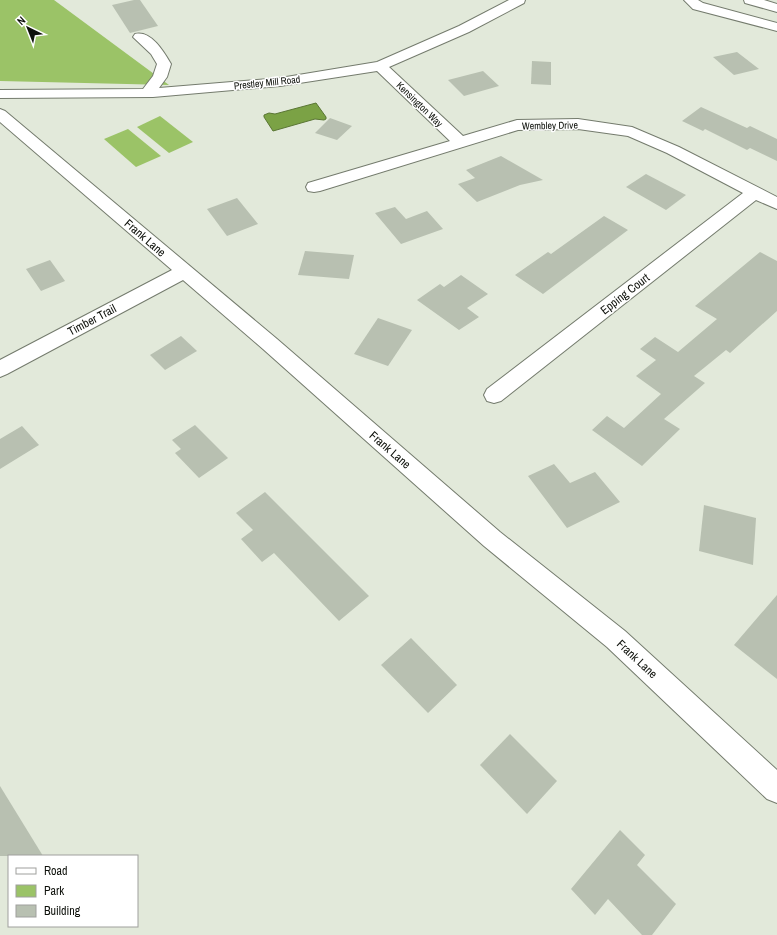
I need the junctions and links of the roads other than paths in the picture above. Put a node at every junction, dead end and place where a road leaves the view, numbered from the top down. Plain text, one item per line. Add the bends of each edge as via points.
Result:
1 (519, 0) edge
2 (690, 0) edge
3 (750, 0) edge
4 (777, 8) edge
5 (777, 27) edge
6 (140, 37) dead end
7 (380, 66) junction
8 (147, 93) junction
9 (0, 94) edge
10 (0, 114) edge
11 (460, 142) junction
12 (314, 187) dead end
13 (755, 192) junction
14 (777, 204) edge
15 (184, 272) junction
16 (0, 369) edge
17 (494, 395) dead end
18 (777, 789) edge

1 - 7 street, Prestley Mill Road via 464,29
2 - 5 street via 698,6
3 - 4 street
6 - 8 street via 157,52 164,64 160,77
7 - 8 street, Prestley Mill Road via 280,82
7 - 11 street, Kensington Way
8 - 9 street, Prestley Mill Road
10 - 15 street, Frank Lane
11 - 12 street, Wembley Drive
11 - 13 street, Wembley Drive via 517,125 578,124 632,132
13 - 14 street, Wembley Drive
13 - 17 street, Epping Court
15 - 16 street, Timber Trail
15 - 18 street, Frank Lane via 492,539 616,639

